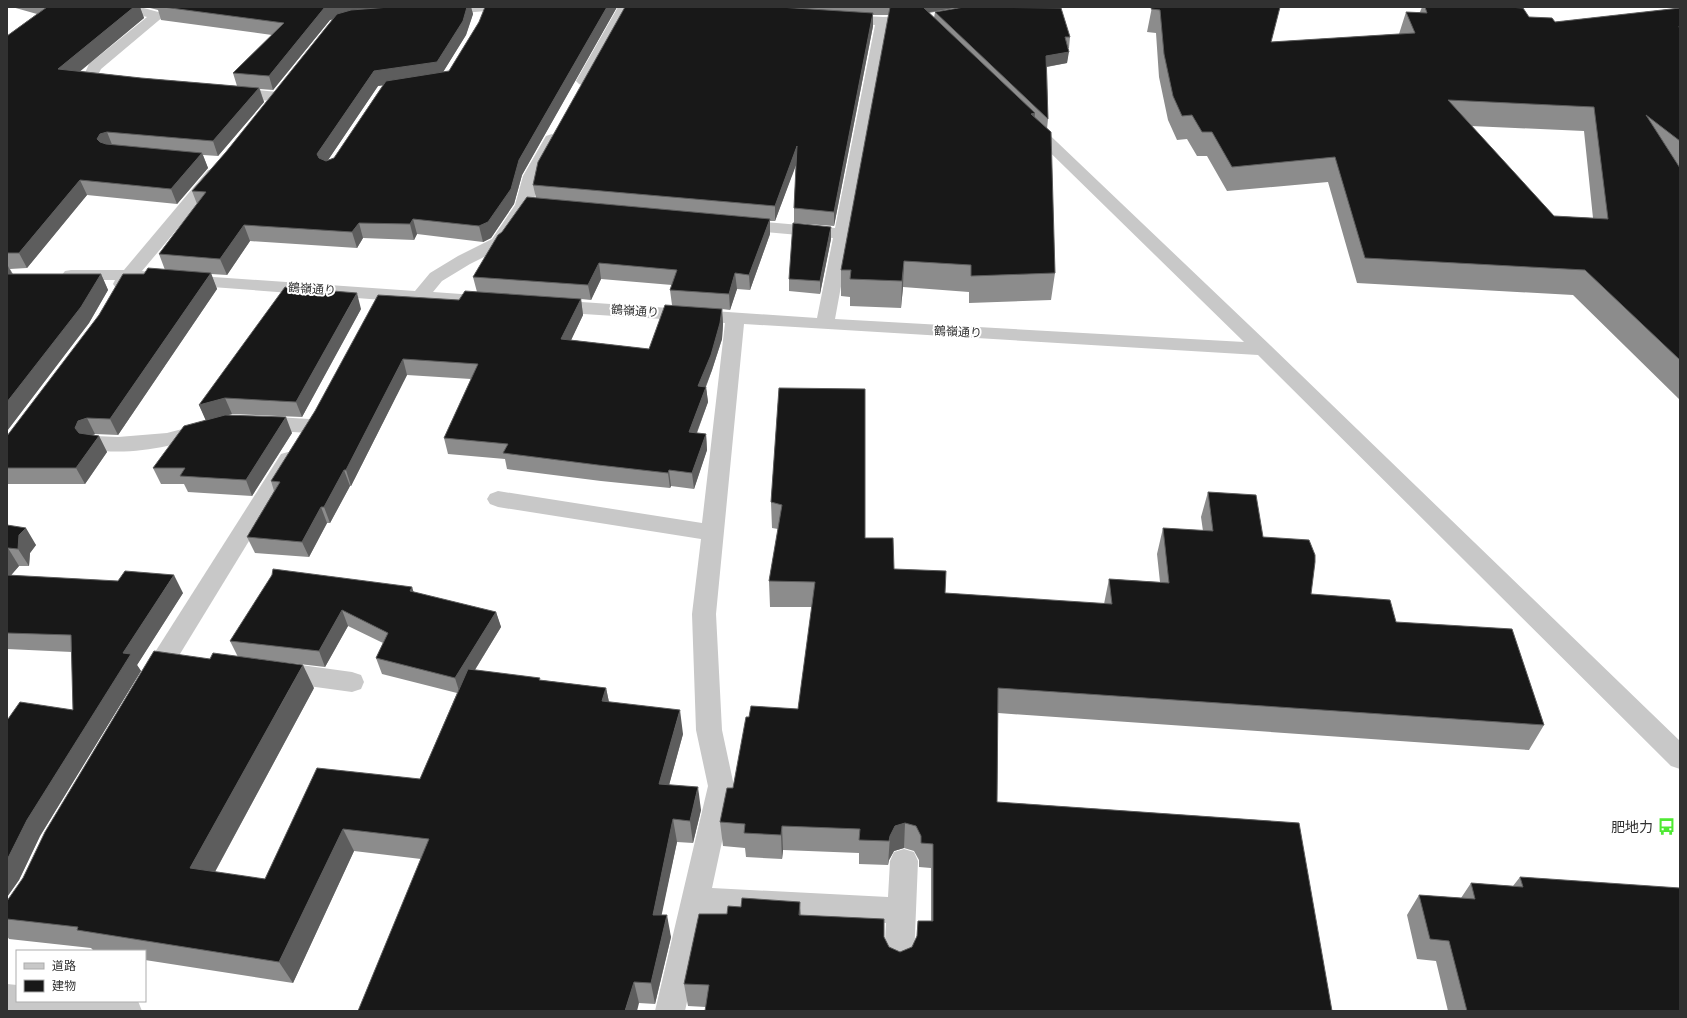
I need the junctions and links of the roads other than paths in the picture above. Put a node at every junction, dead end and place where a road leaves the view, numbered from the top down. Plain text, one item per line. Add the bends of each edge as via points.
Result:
1 (125, 7) edge
2 (625, 7) edge
3 (906, 7) edge
4 (431, 12) edge
5 (483, 12) edge
6 (830, 18) edge
7 (883, 21) junction
8 (132, 83) edge
9 (287, 85) edge
10 (216, 91) edge
11 (278, 97) junction
12 (575, 97) edge
13 (268, 109) edge
14 (1016, 112) edge
15 (560, 124) edge
16 (216, 162) edge
17 (723, 223) edge
18 (842, 234) junction
19 (53, 275) edge
20 (129, 275) junction
21 (420, 297) junction
22 (112, 301) edge
23 (507, 303) edge
24 (538, 305) edge
25 (735, 318) junction
26 (825, 324) junction
27 (1263, 349) junction
28 (320, 406) edge
29 (309, 426) junction
30 (95, 443) edge
31 (498, 499) dead end
32 (713, 533) junction
33 (258, 670) edge
34 (352, 682) dead end
35 (140, 698) edge
36 (1680, 758) edge
37 (904, 861) dead end
38 (695, 900) junction
39 (902, 911) junction
40 (899, 959) edge
41 (42, 1002) edge
42 (127, 1011) edge
43 (670, 1011) edge

1 - 8 street via 162,13 94,67 91,75 101,80
2 - 12 street
3 - 7 street via 928,22
4 - 5 street
6 - 7 street
7 - 18 street
9 - 11 street
10 - 11 street
11 - 13 street
14 - 27 street
15 - 21 street via 531,176 532,206 498,243 436,277
16 - 20 street
17 - 18 street
18 - 26 street
19 - 20 street, 鶴嶺通り
20 - 21 street, 鶴嶺通り via 375,303
20 - 22 street
21 - 23 street, 鶴嶺通り
24 - 25 street, 鶴嶺通り
25 - 26 street, 鶴嶺通り
25 - 32 street
26 - 27 street, 鶴嶺通り
27 - 36 street
28 - 29 street
29 - 30 street via 232,423 167,440
29 - 35 street via 176,659
31 - 32 street
32 - 38 street via 704,614 709,730 721,786
33 - 34 street
37 - 39 street
38 - 39 street
38 - 43 street
39 - 40 street
41 - 42 street

